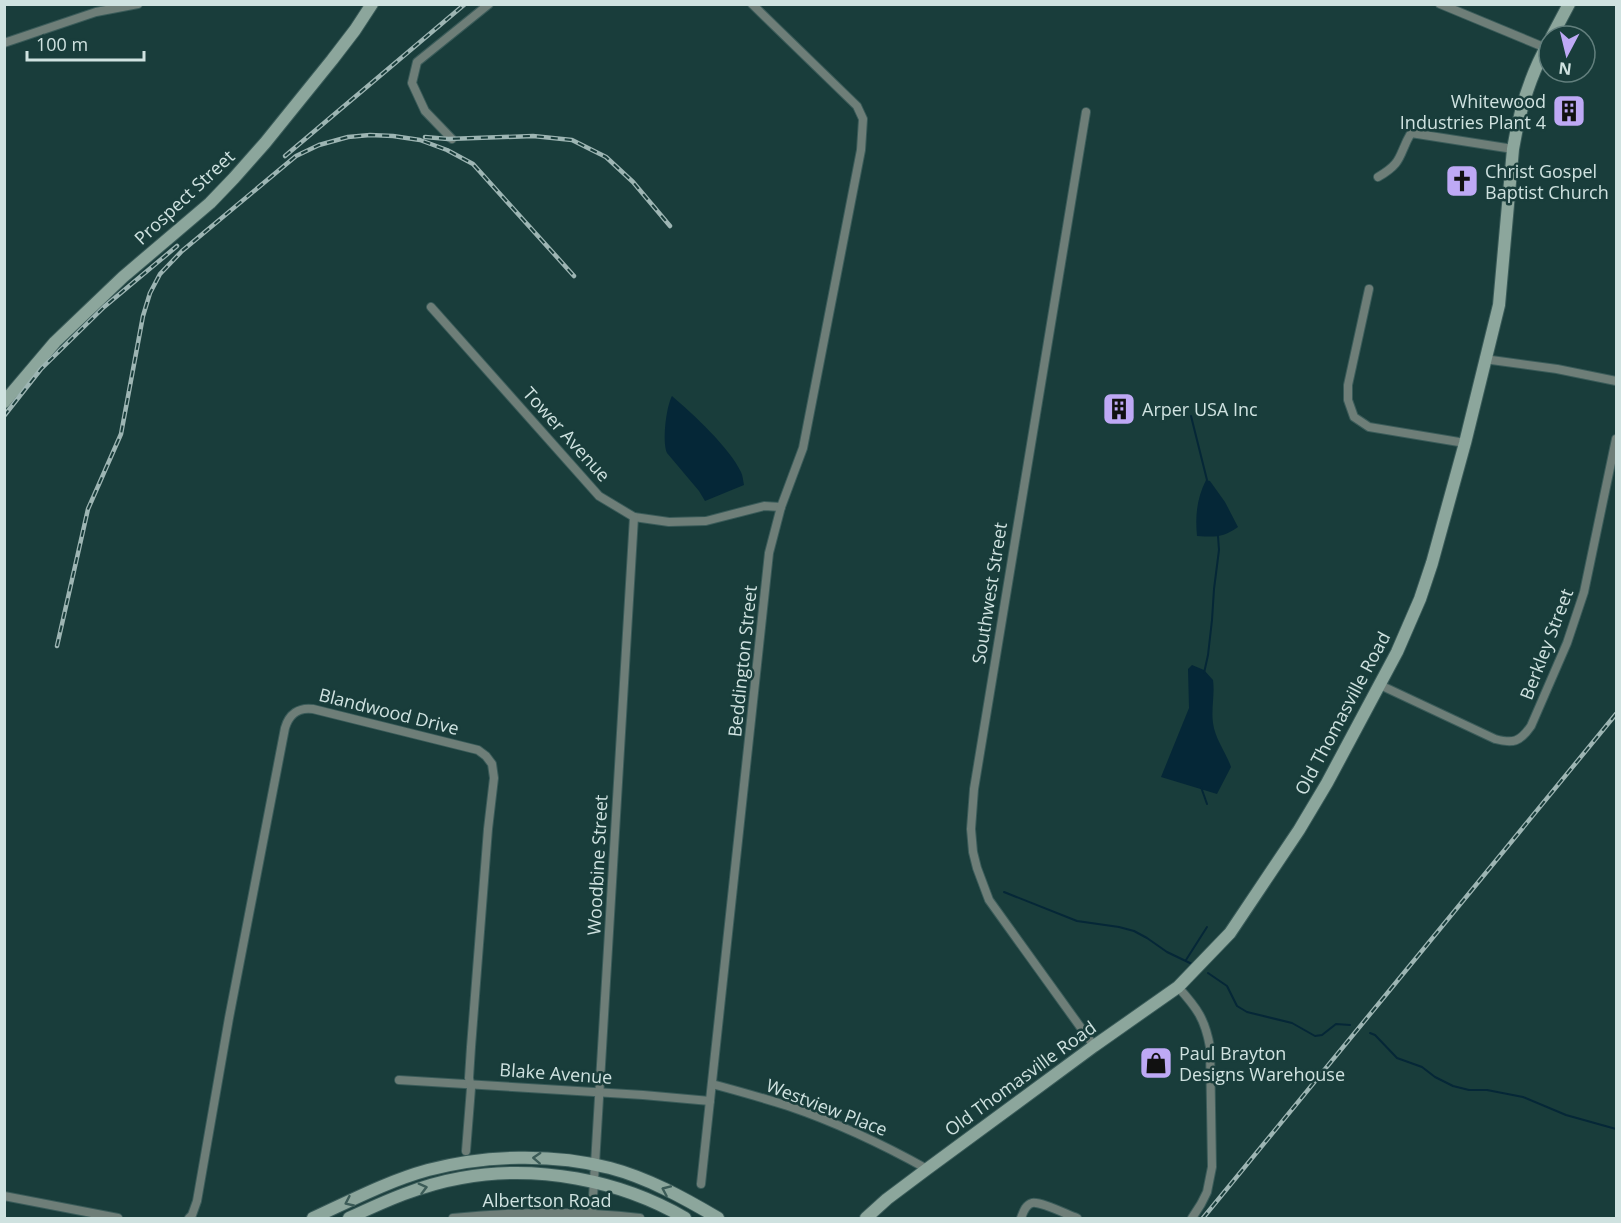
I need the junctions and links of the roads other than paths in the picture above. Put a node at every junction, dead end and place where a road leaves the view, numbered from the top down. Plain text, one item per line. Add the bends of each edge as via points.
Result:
1 (138, 4) edge
2 (372, 4) edge
3 (489, 4) edge
4 (752, 4) edge
5 (1440, 4) edge
6 (1569, 4) edge
7 (1558, 24) edge
8 (1537, 41) edge
9 (4, 43) edge
10 (1537, 70) edge
11 (1086, 112) dead end
12 (452, 139) dead end
13 (1513, 149) junction
14 (1378, 177) dead end
15 (1369, 289) dead end
16 (431, 307) dead end
17 (1485, 359) junction
18 (1617, 381) edge
19 (4, 402) edge
20 (1617, 439) edge
21 (1465, 443) junction
22 (781, 507) junction
23 (634, 517) junction
24 (1380, 685) junction
25 (1178, 987) junction
26 (1094, 1046) junction
27 (399, 1080) dead end
28 (470, 1084) junction
29 (712, 1084) junction
30 (599, 1092) junction
31 (710, 1101) junction
32 (466, 1151) dead end
33 (595, 1165) junction
34 (927, 1169) junction
35 (594, 1181) junction
36 (701, 1184) dead end
37 (4, 1196) edge
38 (592, 1214) junction
39 (90, 1215) edge
40 (118, 1218) edge
41 (189, 1218) edge
42 (313, 1218) edge
43 (349, 1218) edge
44 (453, 1218) edge
45 (640, 1218) edge
46 (685, 1218) edge
47 (718, 1218) edge
48 (866, 1218) edge
49 (1021, 1218) edge
50 (1077, 1218) edge
51 (1191, 1218) edge

1 - 9 street via 85,16
2 - 19 street, Prospect Street via 333,59 234,178 55,342
3 - 12 street via 417,62 412,83 425,111
4 - 22 street, Beddington Street via 857,106 863,119 861,150 802,448
5 - 8 street
6 - 7 street
10 - 13 street, Old Thomasville Road via 1521,111
11 - 26 street, Southwest Street via 970,829 988,900
13 - 14 street via 1411,133 1400,159
13 - 17 street, Old Thomasville Road via 1498,305
15 - 21 street via 1348,385 1354,417 1369,427
16 - 23 street, Tower Avenue via 599,496
17 - 18 street
17 - 21 street, Old Thomasville Road
20 - 24 street, Berkley Street via 1584,592 1567,643 1525,736 1505,742
21 - 24 street, Old Thomasville Road via 1423,590
22 - 23 street, Tower Avenue via 764,506 706,521 669,522
22 - 29 street, Beddington Street via 769,554
23 - 30 street, Woodbine Street
24 - 25 street, Old Thomasville Road via 1299,830 1252,902 1230,933
25 - 26 street, Old Thomasville Road
25 - 51 street via 1199,1014 1210,1047 1212,1167 1207,1192
26 - 34 street, Old Thomasville Road
27 - 28 street, Blake Avenue
28 - 30 street, Blake Avenue
28 - 32 street, Blandwood Drive
28 - 41 street, Blandwood Drive via 492,764 478,750 313,709 296,711 285,728 197,1201
29 - 31 street, Beddington Street
29 - 34 street, Westview Place via 822,1119
30 - 31 street, Blake Avenue
30 - 33 street, Woodbine Street
31 - 36 street, Beddington Street
33 - 35 street, Woodbine Street
33 -> 42 street via 538,1158 464,1162 386,1185
47 -> 33 street via 669,1190
34 - 48 street, Old Thomasville Road
35 - 38 street, Woodbine Street
43 -> 35 street via 414,1190 486,1174 540,1173
35 - 46 street via 645,1198
37 - 39 street
38 - 44 street, Albertson Road
38 - 45 street, Albertson Road
39 - 40 street
49 - 50 street via 1031,1203

